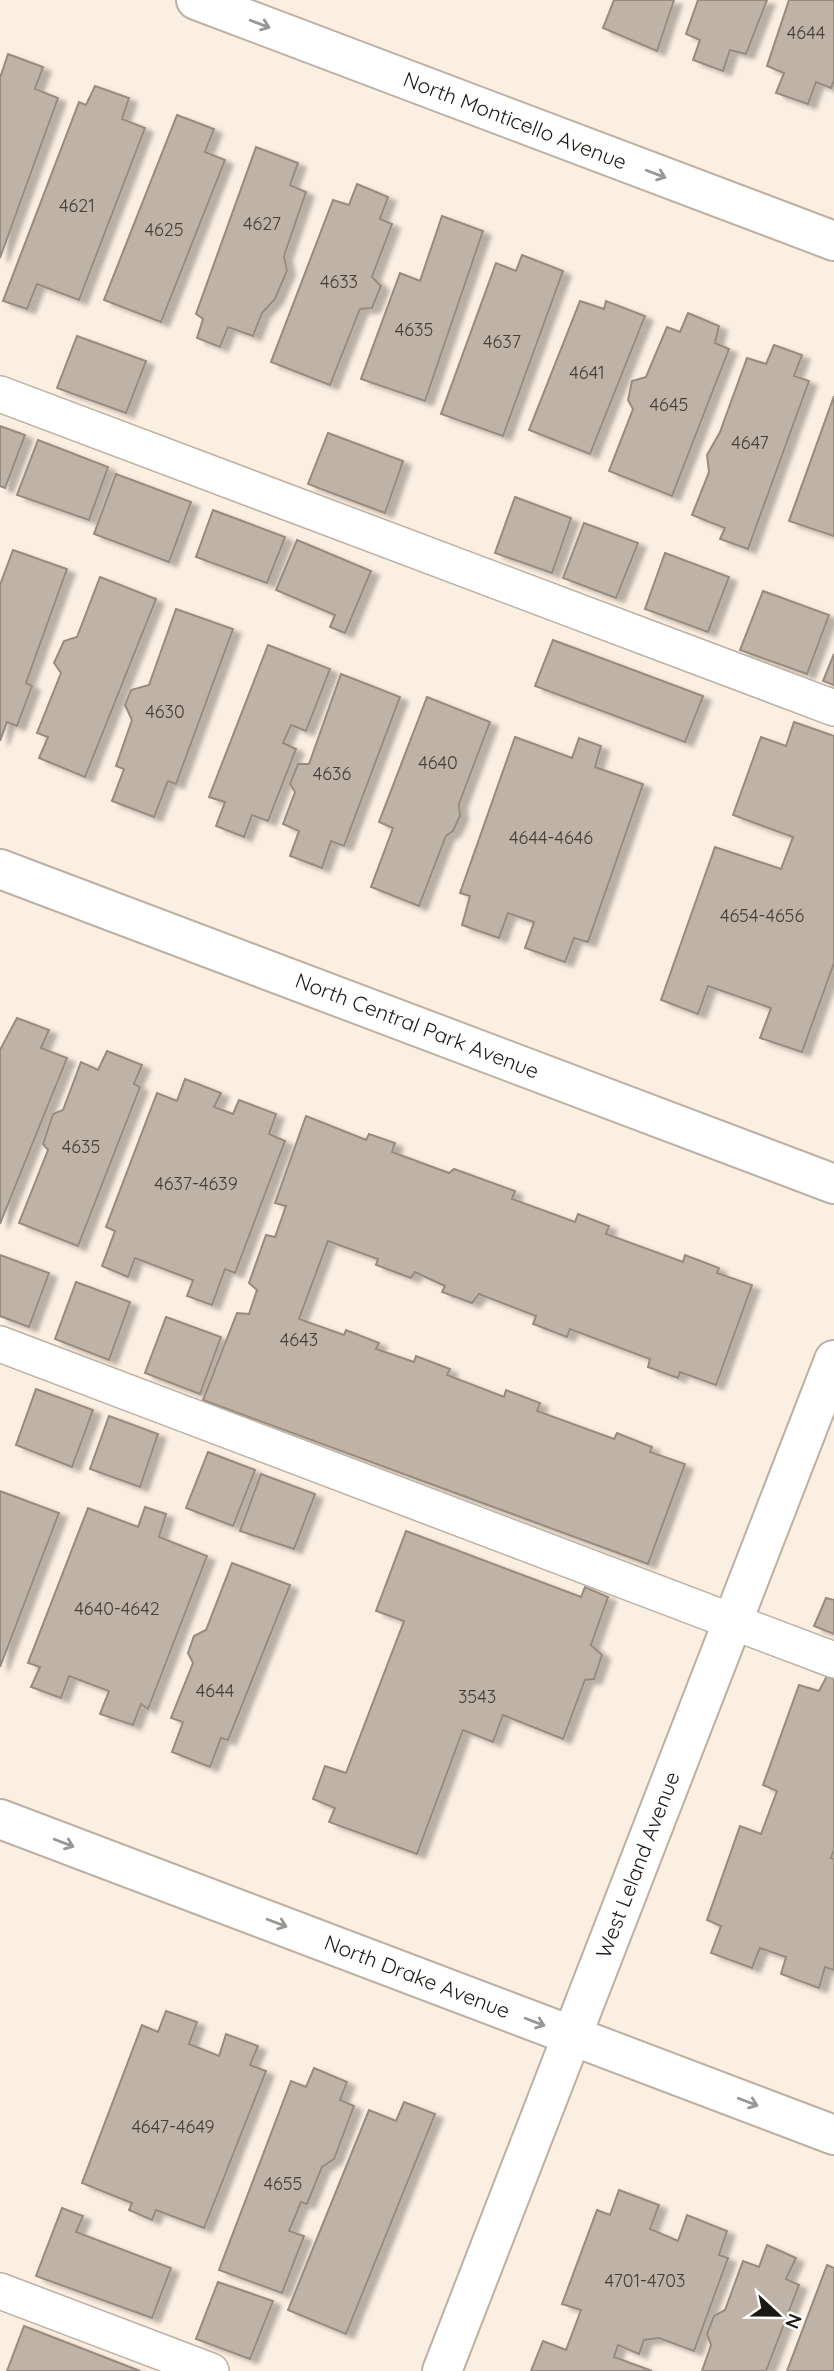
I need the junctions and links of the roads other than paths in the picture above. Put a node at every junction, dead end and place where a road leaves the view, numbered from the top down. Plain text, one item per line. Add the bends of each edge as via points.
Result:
1 (196, 0) edge
2 (834, 242) edge
3 (0, 394) edge
4 (834, 708) edge
5 (0, 869) edge
6 (834, 1184) edge
7 (0, 1344) edge
8 (834, 1360) edge
9 (732, 1622) junction
10 (834, 1660) edge
11 (0, 1819) edge
12 (572, 2035) junction
13 (834, 2135) edge
14 (0, 2291) edge
15 (211, 2371) edge
16 (442, 2371) edge

1 -> 2 street, North Monticello Avenue
3 - 4 lane
5 - 6 street, North Central Park Avenue
7 - 9 lane
8 - 9 street, West Leland Avenue
9 - 10 lane
9 - 12 street, West Leland Avenue
11 -> 12 street, North Drake Avenue
12 -> 13 street, North Drake Avenue
12 - 16 street, West Leland Avenue
14 - 15 lane

